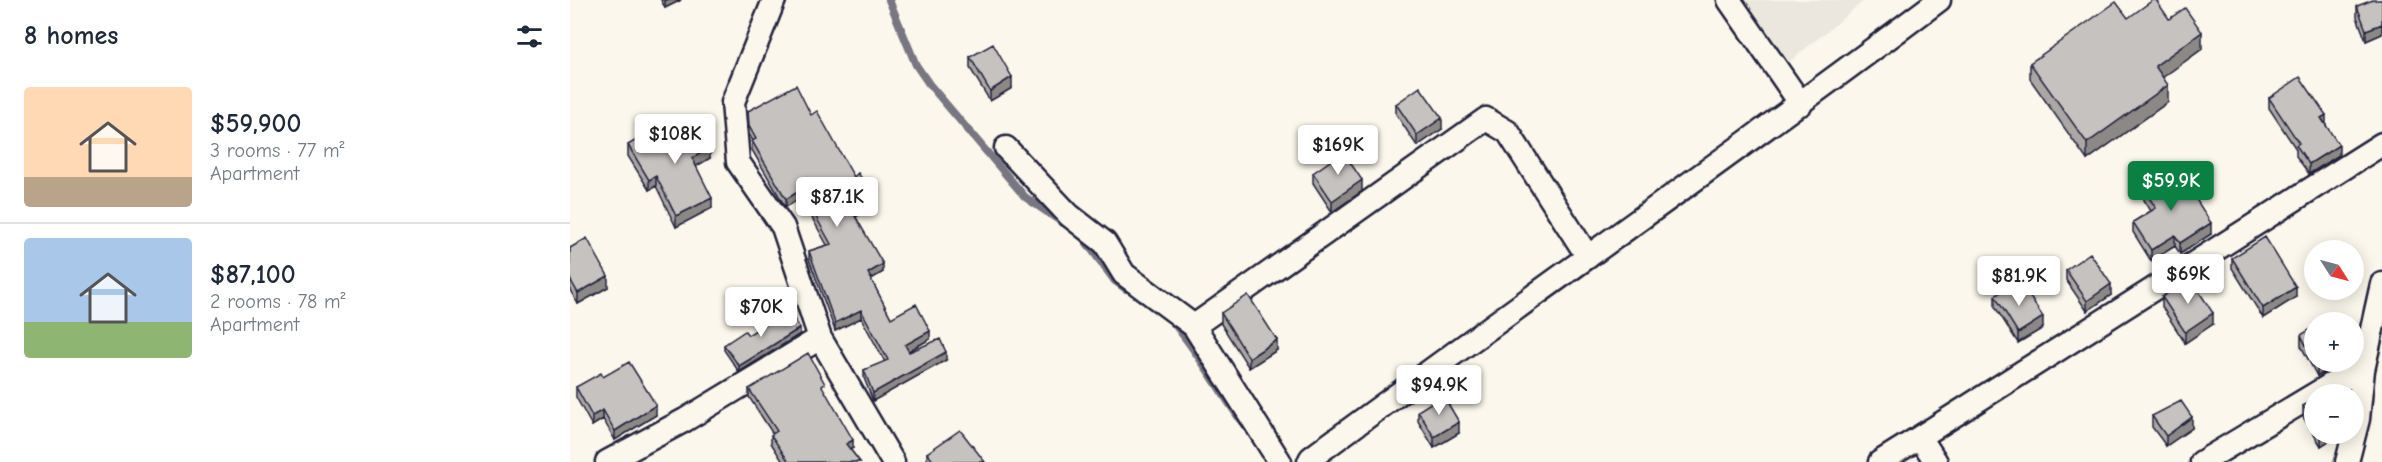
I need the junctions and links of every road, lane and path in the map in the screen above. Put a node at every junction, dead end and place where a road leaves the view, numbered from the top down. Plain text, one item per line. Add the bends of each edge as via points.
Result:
1 (774, 0) edge
2 (1729, 0) edge
3 (1939, 0) edge
4 (1801, 104) junction
5 (2382, 144) edge
6 (1006, 148) dead end
7 (1588, 257) junction
8 (2382, 284) edge
9 (1194, 326) junction
10 (820, 339) junction
11 (2364, 365) edge
12 (2357, 372) edge
13 (2363, 372) edge
14 (1920, 437) junction
15 (608, 462) edge
16 (893, 462) edge
17 (1280, 462) edge
18 (1309, 462) edge
19 (1880, 462) edge
20 (1936, 462) edge
21 (2202, 462) edge
22 (2348, 462) edge

1 - 10 street via 733,102 738,162 783,227
2 - 4 street
3 - 4 street
4 - 7 street
5 - 14 street
6 - 9 street via 1069,215 1105,243 1124,274
7 - 9 street via 1508,132 1486,119
7 - 18 street
8 - 11 street
9 - 17 street
10 - 15 street
10 - 16 street
12 - 21 street
13 - 22 street
14 - 19 street
14 - 20 street

